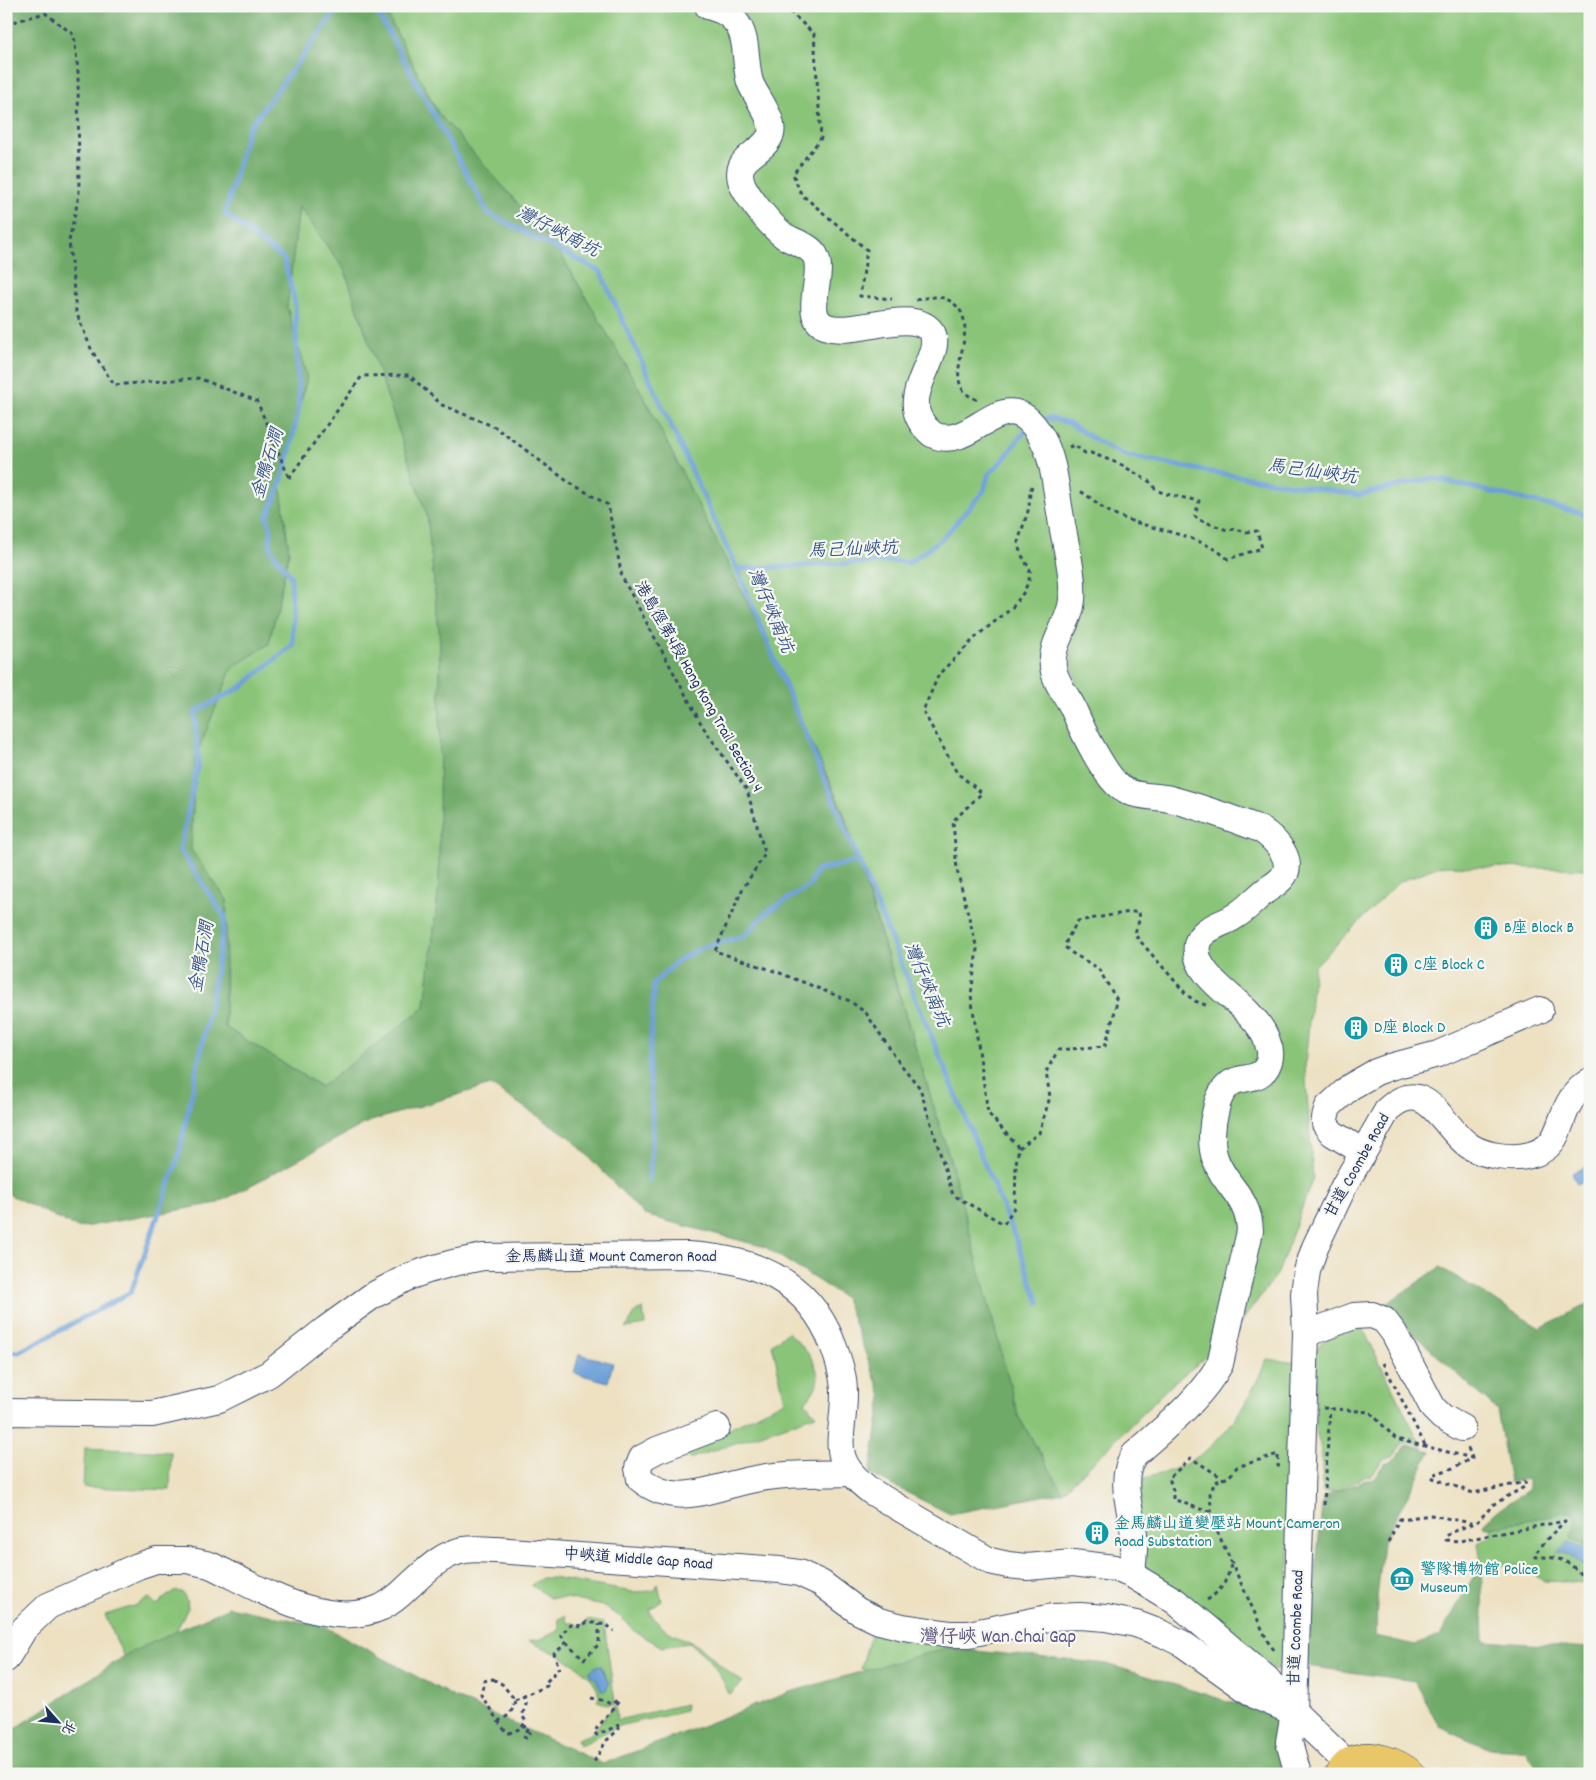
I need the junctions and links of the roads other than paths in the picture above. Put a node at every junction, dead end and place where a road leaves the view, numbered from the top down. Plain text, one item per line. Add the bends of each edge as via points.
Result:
1 (708, 6) edge
2 (1540, 1010) dead end
3 (1590, 1081) edge
4 (1363, 1152) junction
5 (1306, 1334) junction
6 (6, 1412) edge
7 (717, 1427) dead end
8 (1462, 1428) road end
9 (850, 1473) junction
10 (1132, 1575) junction
11 (6, 1659) edge
12 (1294, 1712) junction
13 (1343, 1769) edge
14 (1298, 1774) edge
15 (1412, 1774) edge

1 - 10 street via 728,14 738,24 749,78 771,124 766,142 743,165 742,184 775,228 785,237 808,248 815,256 818,274 814,307 817,319 824,326 835,328 902,322 930,329 934,346 915,402 920,420 932,434 946,438 957,436 997,415 1015,412 1030,422 1045,446 1056,485 1069,559 1072,600 1054,650 1056,680 1088,741 1114,781 1131,793 1172,800 1260,829 1285,856 1286,870 1280,880 1238,915 1208,930 1197,946 1198,957 1208,975 1249,1013 1264,1034 1270,1058 1264,1070 1235,1081 1218,1099 1214,1118 1215,1159 1244,1205 1250,1232 1220,1364 1196,1399 1128,1464 1125,1480 1134,1536
2 - 4 street via 1438,1054 1376,1072 1350,1087 1328,1107 1326,1124 1332,1133
3 - 4 street, 甘道 Coombe Road via 1570,1101 1552,1142 1532,1155 1489,1154 1471,1147 1456,1135 1429,1103 1412,1098 1394,1103 1388,1109
4 - 5 street, 甘道 Coombe Road via 1306,1271
5 - 8 street via 1354,1316 1372,1315 1384,1320 1434,1408 1442,1417
5 - 12 street, 甘道 Coombe Road
6 - 9 street, 金馬麟山道 Mount Cameron Road via 152,1414 219,1399 269,1374 372,1296 408,1277 453,1263 483,1257 715,1256 778,1277 810,1303 822,1320 841,1366 844,1393 840,1448
7 - 9 street via 642,1458 638,1468 640,1479 662,1492 692,1494 750,1480
9 - 10 street, 金馬麟山道 Mount Cameron Road via 872,1492 990,1561 1027,1567 1073,1563 1114,1568
10 - 12 street, 金馬麟山道 Mount Cameron Road via 1176,1601 1267,1679
11 - 12 street, 中峽道 Middle Gap Road via 24,1628 48,1606 156,1560 197,1561 298,1606 321,1613 348,1614 383,1607 452,1553 496,1550 799,1573 821,1583 858,1611 879,1621 950,1634 970,1634 1053,1617 1106,1618 1136,1624 1183,1644 1256,1696
12 - 13 street, 金馬麟山道 Mount Cameron Road
12 - 14 street, 甘道 Coombe Road via 1289,1742
13 - 15 main road via 1354,1759 1377,1758 1390,1761

